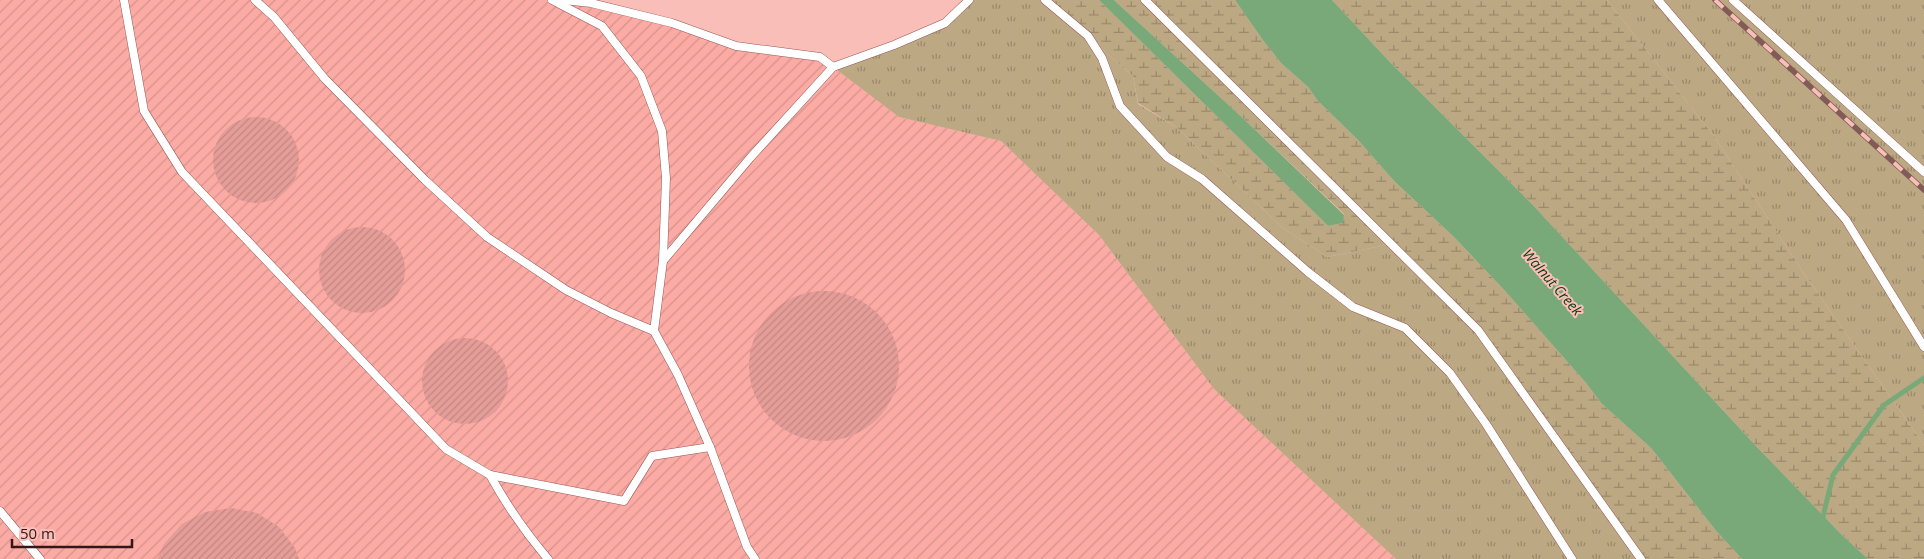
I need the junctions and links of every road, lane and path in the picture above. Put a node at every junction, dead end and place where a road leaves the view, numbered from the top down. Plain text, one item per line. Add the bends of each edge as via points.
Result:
1 (124, 0) edge
2 (254, 0) edge
3 (552, 0) edge
4 (564, 0) edge
5 (969, 0) edge
6 (1045, 0) edge
7 (1145, 0) edge
8 (1658, 0) edge
9 (1733, 0) edge
10 (833, 67) junction
11 (1924, 172) edge
12 (663, 261) junction
13 (654, 331) junction
14 (1924, 347) edge
15 (710, 447) junction
16 (490, 475) junction
17 (0, 511) edge
18 (40, 559) edge
19 (548, 559) edge
20 (755, 559) edge
21 (1572, 559) edge
22 (1641, 559) edge

1 - 16 lane via 144,110 182,172 446,449
2 - 13 lane via 274,17 332,86 487,237 566,290
3 - 12 lane via 602,26 641,76 662,131 666,178
4 - 10 lane via 591,3 672,23 736,46 820,57
5 - 10 lane via 945,23
6 - 21 lane via 1088,36 1102,58 1120,106 1167,157 1202,179 1353,307 1405,328 1450,373
7 - 22 lane via 1478,330
8 - 14 lane via 1846,220
9 - 11 lane
10 - 12 lane
12 - 13 lane
13 - 15 lane
15 - 16 lane via 652,456 624,501
15 - 20 lane via 747,547
16 - 19 lane via 505,503
17 - 18 lane

